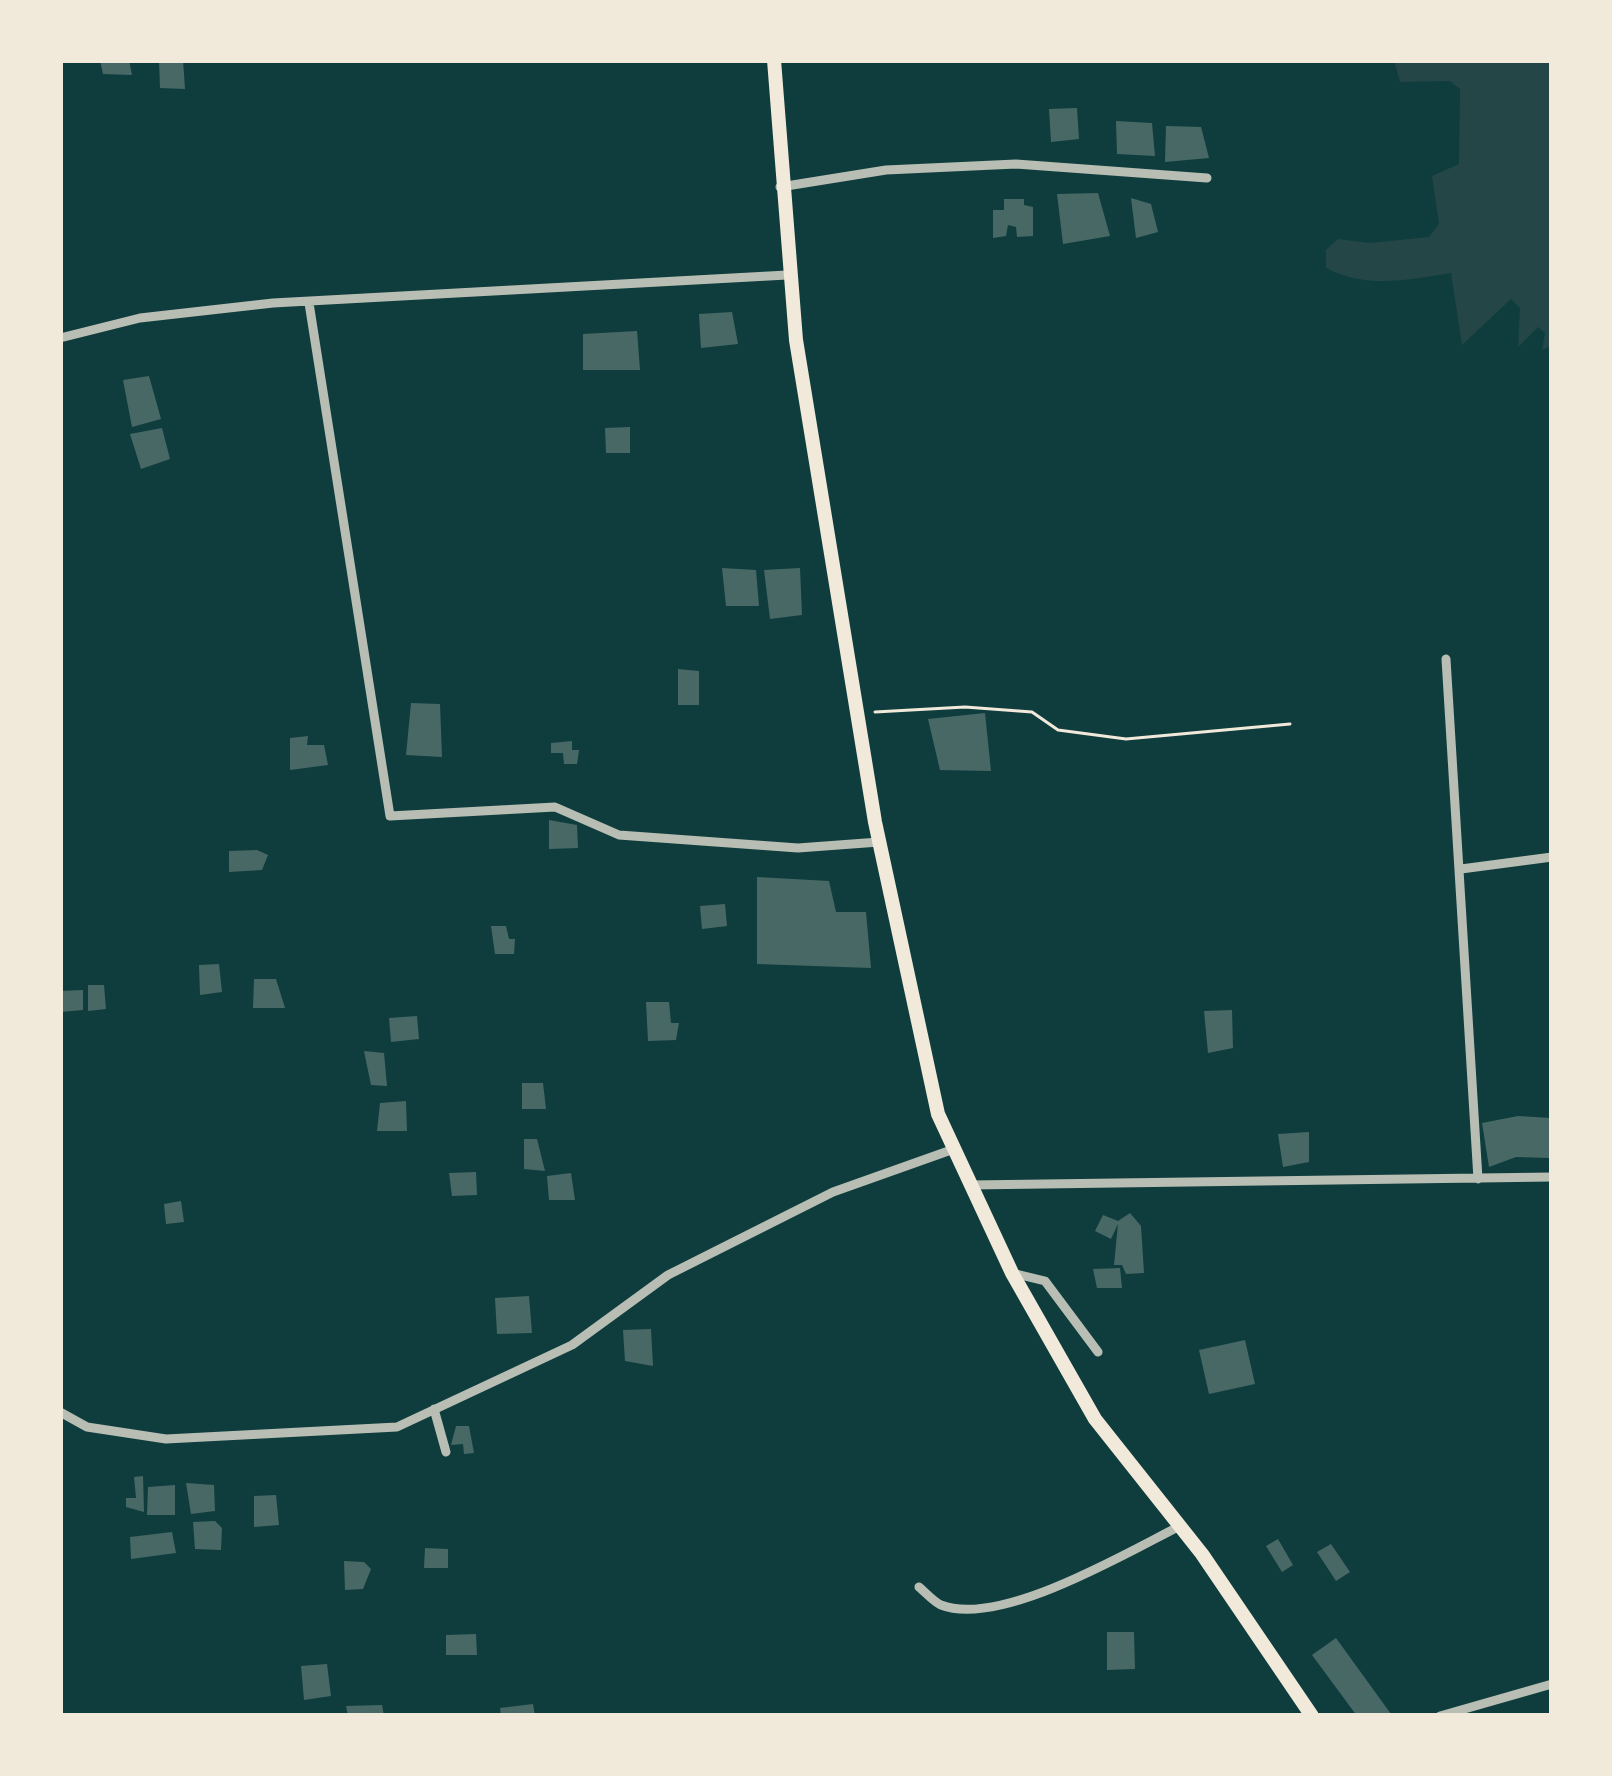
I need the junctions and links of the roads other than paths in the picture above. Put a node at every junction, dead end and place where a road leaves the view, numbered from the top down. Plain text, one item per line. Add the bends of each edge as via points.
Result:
1 (774, 60) edge
2 (1208, 178) dead end
3 (780, 187) junction
4 (788, 275) junction
5 (309, 303) junction
6 (60, 338) edge
7 (1446, 659) dead end
8 (879, 842) junction
9 (1552, 857) edge
10 (1461, 869) junction
11 (954, 1149) junction
12 (1552, 1177) edge
13 (1478, 1179) junction
14 (970, 1185) junction
15 (1012, 1273) junction
16 (1098, 1352) dead end
17 (434, 1408) junction
18 (60, 1412) edge
19 (446, 1452) dead end
20 (1180, 1526) junction
21 (919, 1587) dead end
22 (1552, 1684) edge
23 (1312, 1716) edge
24 (1440, 1716) edge

1 - 3 main road
2 - 3 street via 1016,164 886,170
3 - 4 main road
4 - 5 street
4 - 8 main road
5 - 6 street via 140,318
5 - 8 street via 390,816 555,807 619,835 798,848
7 - 10 street
8 - 11 main road via 938,1114
9 - 10 street
10 - 13 street
11 - 14 main road
11 - 17 street via 833,1192 668,1276 572,1345
12 - 13 street
13 - 14 street
14 - 15 main road
15 - 16 street via 1045,1281
15 - 20 main road via 1095,1420
17 - 18 street via 397,1427 233,1439 87,1427
17 - 19 street
20 - 21 street via 1054,1588 998,1606 941,1605
20 - 23 main road
22 - 24 street

